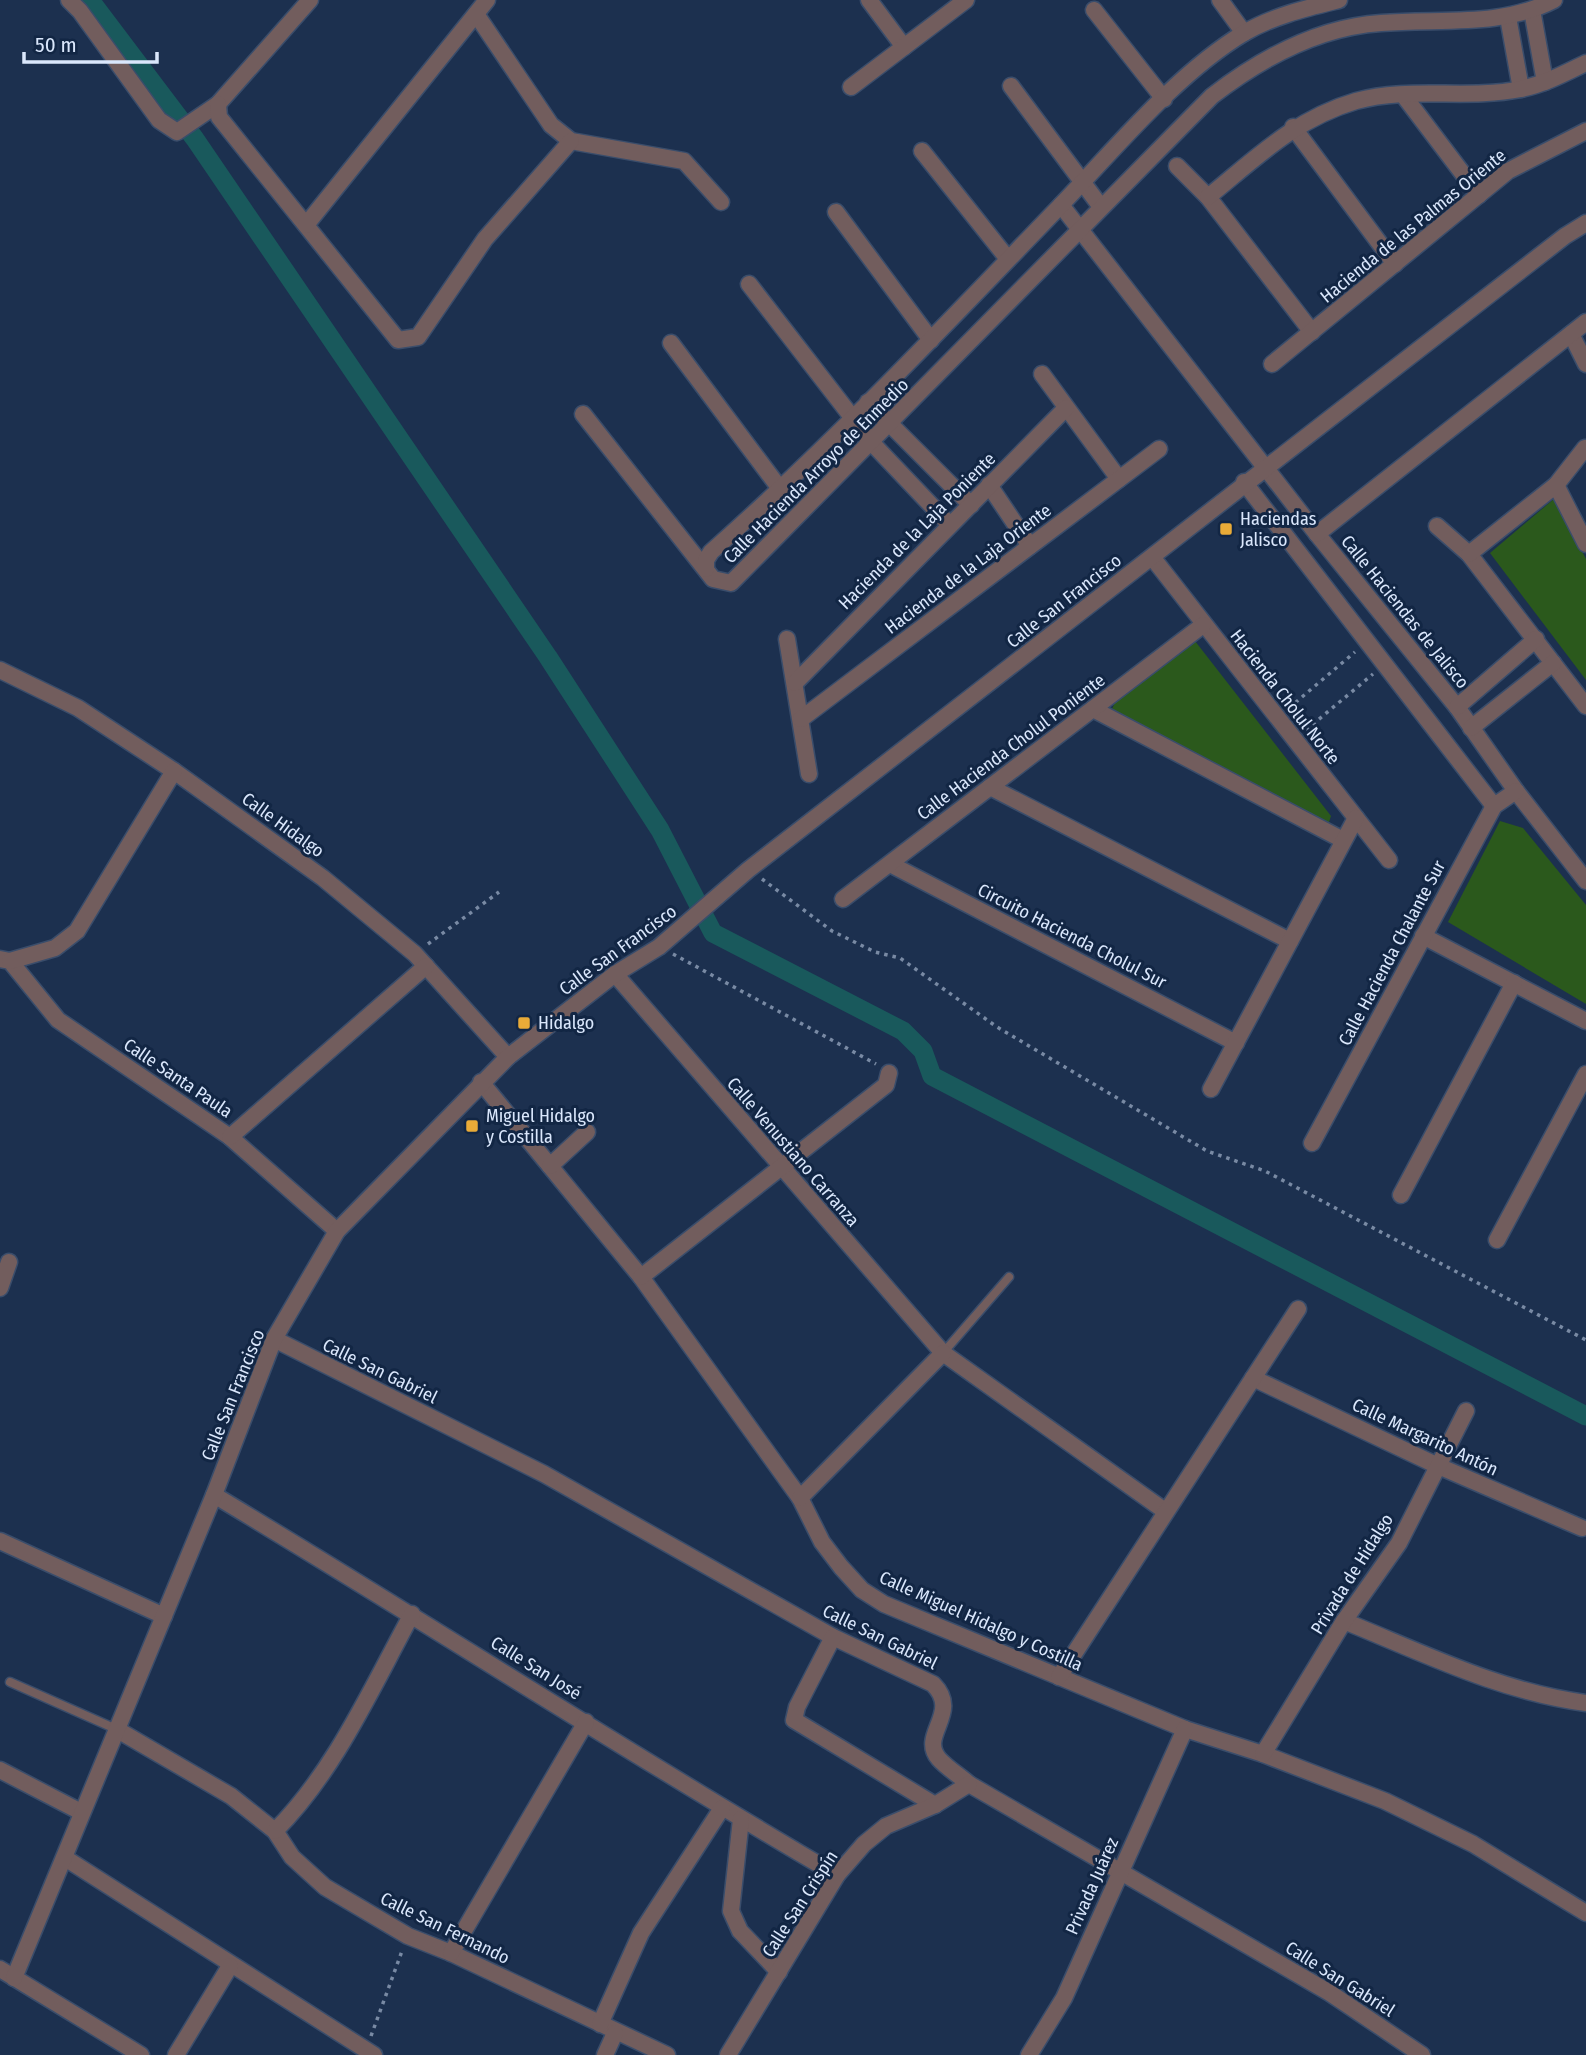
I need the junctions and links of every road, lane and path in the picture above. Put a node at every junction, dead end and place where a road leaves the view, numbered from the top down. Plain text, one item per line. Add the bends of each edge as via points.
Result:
1 (69, 0) edge
2 (310, 0) edge
3 (487, 0) edge
4 (869, 0) edge
5 (966, 0) edge
6 (1220, 0) edge
7 (1339, 0) edge
8 (1554, 0) edge
9 (1094, 10) dead end
10 (1532, 10) junction
11 (476, 14) junction
12 (1508, 17) junction
13 (1244, 33) junction
14 (904, 47) junction
15 (1586, 62) edge
16 (1545, 82) junction
17 (1011, 86) dead end
18 (851, 87) dead end
19 (1521, 89) junction
20 (1404, 96) junction
21 (1164, 99) junction
22 (218, 104) junction
23 (1293, 127) junction
24 (1586, 131) edge
25 (571, 141) junction
26 (922, 151) dead end
27 (1177, 166) dead end
28 (1082, 182) junction
29 (1479, 195) junction
30 (1209, 197) junction
31 (721, 202) dead end
32 (1061, 205) junction
33 (1101, 207) junction
34 (836, 212) dead end
35 (1586, 223) edge
36 (306, 225) junction
37 (1081, 228) junction
38 (1008, 259) junction
39 (1395, 264) junction
40 (749, 284) dead end
41 (1586, 323) edge
42 (1312, 332) junction
43 (1571, 334) junction
44 (931, 340) junction
45 (671, 343) dead end
46 (1272, 364) dead end
47 (1586, 364) edge
48 (1042, 374) dead end
49 (868, 402) junction
50 (1066, 408) junction
51 (583, 414) dead end
52 (855, 416) junction
53 (890, 426) junction
54 (872, 443) junction
55 (1585, 448) edge
56 (1159, 449) dead end
57 (1267, 466) junction
58 (1119, 479) junction
59 (1244, 482) junction
60 (989, 485) junction
61 (1556, 485) junction
62 (781, 490) junction
63 (971, 505) junction
64 (950, 525) junction
65 (1437, 526) dead end
66 (1317, 534) junction
67 (1586, 544) edge
68 (1030, 546) junction
69 (1469, 554) junction
70 (1152, 557) junction
71 (706, 569) junction
72 (1203, 625) junction
73 (788, 639) dead end
74 (1535, 639) junction
75 (1368, 642) junction
76 (1553, 663) junction
77 (1386, 664) junction
78 (0, 670) edge
79 (795, 682) junction
80 (1457, 706) junction
81 (1586, 706) edge
82 (1093, 709) junction
83 (1276, 718) junction
84 (801, 719) junction
85 (1471, 728) junction
86 (1294, 740) junction
87 (174, 771) junction
88 (810, 774) dead end
89 (990, 787) junction
90 (1516, 791) junction
91 (1494, 806) junction
92 (1356, 818) junction
93 (1343, 840) junction
94 (1389, 860) dead end
95 (890, 864) junction
96 (748, 870) junction
97 (1586, 881) edge
98 (499, 892) dead end
99 (843, 899) dead end
100 (1423, 936) junction
101 (1290, 941) junction
102 (659, 947) junction
103 (5, 960) edge
104 (420, 960) junction
105 (615, 974) junction
106 (1514, 983) junction
107 (1586, 1021) edge
108 (1236, 1043) junction
109 (508, 1057) junction
110 (889, 1073) joint
111 (1586, 1074) edge
112 (481, 1082) junction
113 (1211, 1090) dead end
114 (587, 1132) dead end
115 (230, 1137) junction
116 (1312, 1143) dead end
117 (550, 1166) junction
118 (780, 1167) junction
119 (1401, 1195) dead end
120 (337, 1231) junction
121 (1497, 1240) dead end
122 (9, 1262) dead end
123 (1009, 1276) dead end
124 (640, 1277) junction
125 (0, 1288) edge
126 (1298, 1309) dead end
127 (274, 1339) junction
128 (1586, 1340) edge
129 (943, 1353) junction
130 (1252, 1378) junction
131 (1466, 1411) dead end
132 (1436, 1465) junction
133 (214, 1495) junction
134 (800, 1497) junction
135 (1165, 1511) junction
136 (1582, 1528) dead end
137 (0, 1541) edge
138 (412, 1614) junction
139 (164, 1616) junction
140 (1344, 1621) junction
141 (833, 1637) junction
142 (1059, 1677) junction
143 (10, 1682) dead end
144 (1586, 1703) edge
145 (586, 1722) junction
146 (116, 1729) junction
147 (1185, 1729) junction
148 (1263, 1754) junction
149 (0, 1770) edge
150 (969, 1784) junction
151 (935, 1805) junction
152 (722, 1808) junction
153 (81, 1812) junction
154 (741, 1819) junction
155 (275, 1831) junction
156 (65, 1858) junction
157 (1119, 1871) junction
158 (837, 1875) junction
159 (1586, 1913) edge
160 (408, 1936) junction
161 (451, 1953) junction
162 (230, 1966) junction
163 (779, 1972) junction
164 (7, 1974) edge
165 (600, 2024) junction
166 (615, 2033) junction
167 (118, 2041) junction
168 (370, 2052) edge
169 (108, 2055) edge
170 (141, 2055) edge
171 (176, 2055) edge
172 (605, 2055) edge
173 (667, 2055) edge
174 (728, 2055) edge
175 (1029, 2055) edge
176 (1422, 2055) edge

1 - 22 street via 159,120 177,132
2 - 22 street
3 - 11 street
4 - 14 street
5 - 14 street
6 - 13 street
7 - 13 street, Calle Hacienda Arroyo de Enmedio via 1278,17
8 - 10 street, Calle Hacienda Arroyo de Enmedio
9 - 21 street
10 - 12 street, Calle Hacienda Arroyo de Enmedio
10 - 16 street
11 - 25 street via 551,125
11 - 36 street
12 - 19 street
12 - 33 street, Calle Hacienda Arroyo de Enmedio via 1377,23 1287,50 1244,72 1212,96
13 - 21 street, Calle Hacienda Arroyo de Enmedio
14 - 18 street
15 - 16 street
16 - 19 street
17 - 28 street
19 - 20 street
20 - 23 street via 1358,101
20 - 29 street
21 - 28 street, Calle Hacienda Arroyo de Enmedio
22 - 36 street via 219,117
23 - 30 street
23 - 39 street
24 - 29 street, Hacienda de las Palmas Oriente via 1508,171
25 - 31 street via 684,161
25 - 36 street via 485,239 418,337 398,340
26 - 38 street
27 - 30 street
28 - 32 street, Calle Hacienda Arroyo de Enmedio
28 - 33 street
29 - 39 street, Hacienda de las Palmas Oriente
30 - 42 street
32 - 37 street, Calle Haciendas de Jalisco
32 - 38 street, Calle Hacienda Arroyo de Enmedio
33 - 37 street, Calle Hacienda Arroyo de Enmedio
34 - 44 street
35 - 57 street, Calle San Francisco
37 - 53 street, Calle Hacienda Arroyo de Enmedio
37 - 57 street, Calle Haciendas de Jalisco
38 - 44 street, Calle Hacienda Arroyo de Enmedio
39 - 42 street, Hacienda de las Palmas Oriente
40 - 52 street
41 - 43 street
42 - 46 street, Hacienda de las Palmas Oriente
43 - 47 street
43 - 66 street
44 - 49 street, Calle Hacienda Arroyo de Enmedio
45 - 62 street
48 - 50 street
49 - 52 street, Calle Hacienda Arroyo de Enmedio
49 - 53 street
50 - 58 street
50 - 60 street, Hacienda de la Laja Poniente
51 - 71 street
52 - 54 street
52 - 62 street, Calle Hacienda Arroyo de Enmedio
53 - 54 street, Calle Hacienda Arroyo de Enmedio
53 - 63 street
54 - 64 street
54 - 71 street, Calle Hacienda Arroyo de Enmedio via 740,577 722,583
55 - 61 street
56 - 58 street, Hacienda de la Laja Oriente
57 - 59 street, Calle San Francisco
57 - 66 street, Calle Haciendas de Jalisco
58 - 68 street, Hacienda de la Laja Oriente
59 - 70 street, Calle San Francisco
59 - 75 street
60 - 63 street, Hacienda de la Laja Poniente
60 - 68 street
61 - 67 street
61 - 69 street
62 - 71 street, Calle Hacienda Arroyo de Enmedio via 711,552
63 - 64 street, Hacienda de la Laja Poniente
64 - 79 street, Hacienda de la Laja Poniente
65 - 69 street
66 - 80 street, Calle Haciendas de Jalisco
68 - 84 street, Hacienda de la Laja Oriente
69 - 74 street
70 - 72 street, Hacienda Cholul Norte
70 - 96 street, Calle San Francisco
72 - 82 street, Calle Hacienda Cholul Poniente
72 - 83 street, Hacienda Cholul Norte
73 - 79 street
74 - 76 street
74 - 80 street
75 - 77 street
75 - 83 path
76 - 81 street
76 - 85 street
77 - 86 path
77 - 91 street
78 - 87 street, Calle Hidalgo via 78,708
79 - 84 street
80 - 85 street, Calle Haciendas de Jalisco
82 - 89 street, Calle Hacienda Cholul Poniente
82 - 93 street
83 - 86 street, Hacienda Cholul Norte
84 - 88 street
85 - 90 street, Calle Haciendas de Jalisco
86 - 92 street, Hacienda Cholul Norte
87 - 103 street via 77,931 55,948
87 - 104 street, Calle Hidalgo via 323,878
89 - 95 street, Calle Hacienda Cholul Poniente
89 - 101 street
90 - 91 street, Calle Hacienda Chalante Sur
90 - 97 street, Calle Haciendas de Jalisco
91 - 100 street, Calle Hacienda Chalante Sur
92 - 93 street
92 - 94 street, Hacienda Cholul Norte
93 - 101 street
95 - 99 street, Calle Hacienda Cholul Poniente
95 - 108 street, Circuito Hacienda Cholul Sur
96 - 102 street, Calle San Francisco
96 - 128 path via 832,931 900,958 997,1027 1207,1151 1265,1171
98 - 104 path
100 - 106 street
100 - 116 street, Calle Hacienda Chalante Sur
101 - 108 street
102 - 105 street, Calle San Francisco
102 - 110 path
103 - 115 street, Calle Santa Paula via 58,1020
104 - 109 street, Calle Hidalgo
104 - 115 street
105 - 109 street, Calle San Francisco
105 - 118 street, Calle Venustiano Carranza
106 - 107 street
106 - 119 street
108 - 113 street
109 - 112 street, Calle San Francisco
110 - 118 street via 886,1085
111 - 121 street
112 - 117 street, Calle Miguel Hidalgo y Costilla
112 - 120 street, Calle San Francisco
114 - 117 street
115 - 120 street, Calle Santa Paula
117 - 124 street, Calle Miguel Hidalgo y Costilla
118 - 124 street
118 - 129 street, Calle Venustiano Carranza
120 - 127 street, Calle San Francisco
122 - 125 street
123 - 129 lane
124 - 134 street, Calle Miguel Hidalgo y Costilla
126 - 130 street
127 - 133 street, Calle San Francisco
127 - 141 street, Calle San Gabriel via 544,1474
129 - 134 street
129 - 135 street, Calle Venustiano Carranza
130 - 132 street, Calle Margarito Antón
130 - 135 street
131 - 132 street, Privada de Hidalgo
132 - 136 street, Calle Margarito Antón
132 - 140 street, Privada de Hidalgo via 1399,1543
133 - 138 street, Calle San José
133 - 139 street, Calle San Francisco
134 - 142 street, Calle Miguel Hidalgo y Costilla via 822,1542 862,1590 884,1604
135 - 142 street
137 - 139 street
138 - 145 street, Calle San José
138 - 155 street via 341,1745 304,1802
139 - 146 street, Calle San Francisco
140 - 144 street via 1497,1683 1550,1699
140 - 148 street, Privada de Hidalgo
141 - 150 street, Calle San Gabriel via 933,1684 942,1693 946,1704 933,1744 938,1758
141 - 151 street via 794,1720
142 - 147 street, Calle Miguel Hidalgo y Costilla
143 - 146 lane, Calle San Fernando
145 - 152 street, Calle San José
145 - 161 street
146 - 153 street, Calle San Francisco
146 - 155 street, Calle San Fernando via 231,1796
147 - 148 street, Calle Miguel Hidalgo y Costilla
147 - 157 street, Privada Juárez
148 - 159 street, Calle Miguel Hidalgo y Costilla via 1385,1801 1473,1844
149 - 153 street
150 - 151 street, Calle San Crispín
150 - 157 street, Calle San Gabriel
151 - 158 street, Calle San Crispín via 886,1826
152 - 154 street, Calle San José
152 - 165 street via 640,1933
153 - 156 street, Calle San Francisco
154 - 158 street, Calle San José
154 - 163 street via 731,1911 740,1931
155 - 160 street, Calle San Fernando via 292,1857 325,1887
156 - 162 street
156 - 164 street, Calle San Francisco
157 - 175 street, Privada Juárez via 1064,1998
157 - 176 street, Calle San Gabriel via 1331,1993
158 - 163 street, Calle San Crispín
160 - 161 street, Calle San Fernando
160 - 168 path
161 - 165 street, Calle San Fernando
162 - 168 street
162 - 171 street
163 - 174 street, Calle San Crispín
164 - 167 street
165 - 166 street, Calle San Fernando
166 - 172 street
166 - 173 street, Calle San Fernando
167 - 169 street
167 - 170 street

